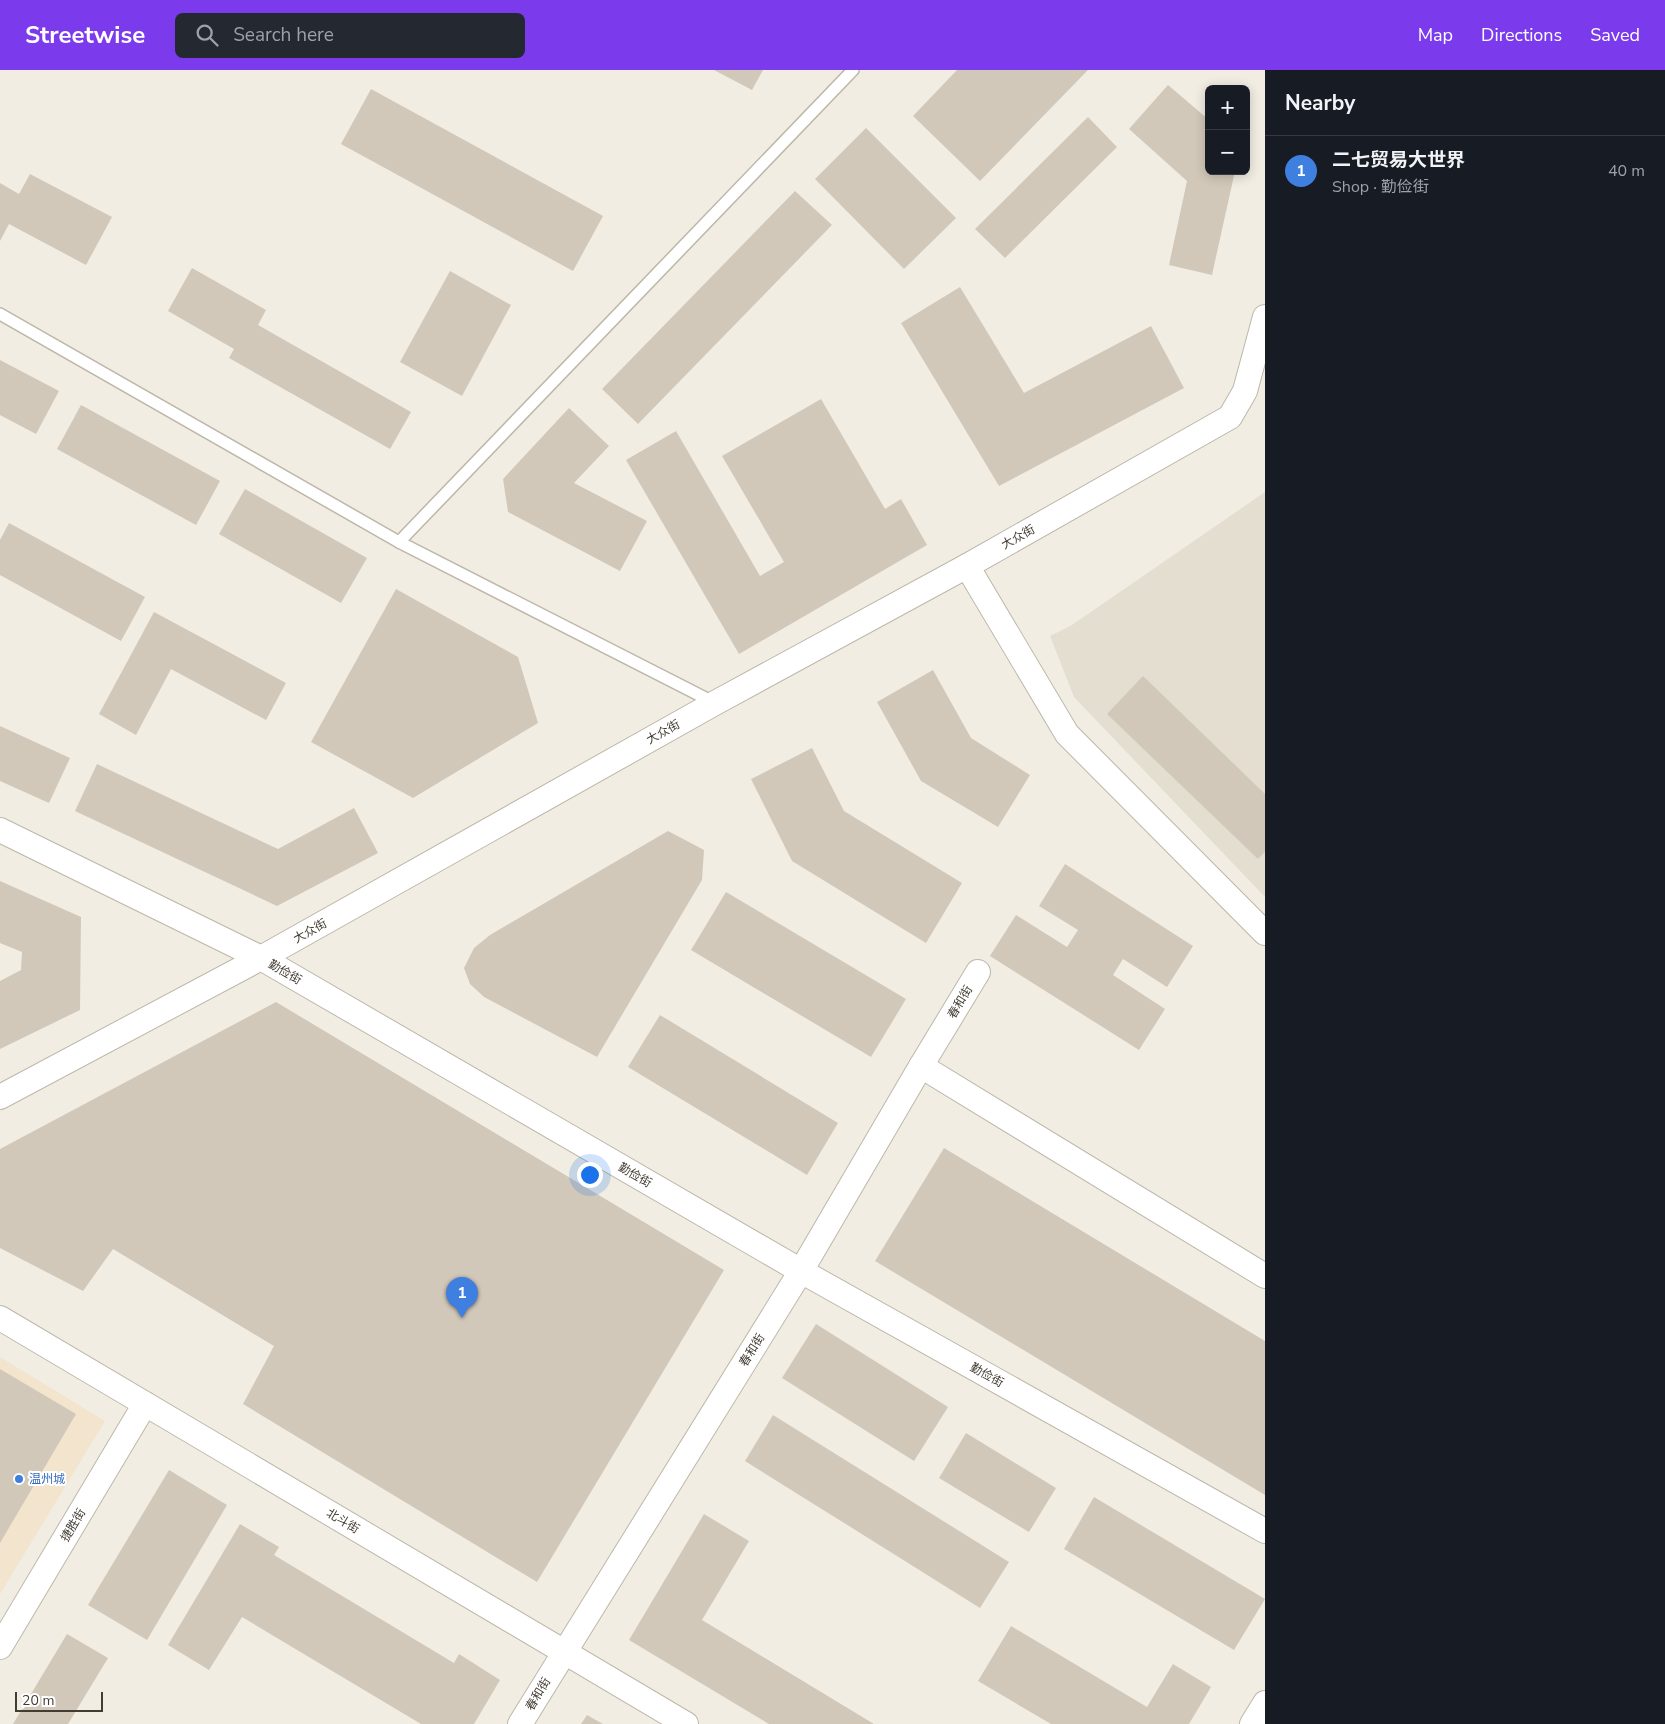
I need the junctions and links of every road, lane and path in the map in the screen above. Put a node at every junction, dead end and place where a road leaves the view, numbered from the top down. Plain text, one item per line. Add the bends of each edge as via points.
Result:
1 (852, 70) edge
2 (0, 314) edge
3 (1265, 316) edge
4 (399, 542) junction
5 (967, 566) junction
6 (715, 703) junction
7 (0, 830) edge
8 (1265, 933) edge
9 (261, 958) junction
10 (978, 972) dead end
11 (921, 1066) junction
12 (0, 1097) edge
13 (801, 1271) junction
14 (1265, 1276) edge
15 (0, 1318) edge
16 (145, 1404) junction
17 (1265, 1531) edge
18 (0, 1647) edge
19 (564, 1652) junction
20 (1265, 1703) edge
21 (520, 1724) edge
22 (686, 1724) edge
23 (1252, 1724) edge

1 - 4 lane
2 - 4 lane
3 - 5 street, 大众街 via 1245,391 1230,417
4 - 6 lane
5 - 6 street, 大众街
5 - 8 street via 1067,734
6 - 9 street, 大众街
7 - 9 street, 勤俭街
9 - 12 street, 大众街
9 - 13 street, 勤俭街
10 - 11 street, 春和街
11 - 13 street, 春和街
11 - 14 street
13 - 17 street, 勤俭街
13 - 19 street, 春和街
15 - 16 street, 北斗街
16 - 18 street, 捷胜街
16 - 19 street, 北斗街
19 - 21 street, 春和街
19 - 22 street, 北斗街
20 - 23 street

